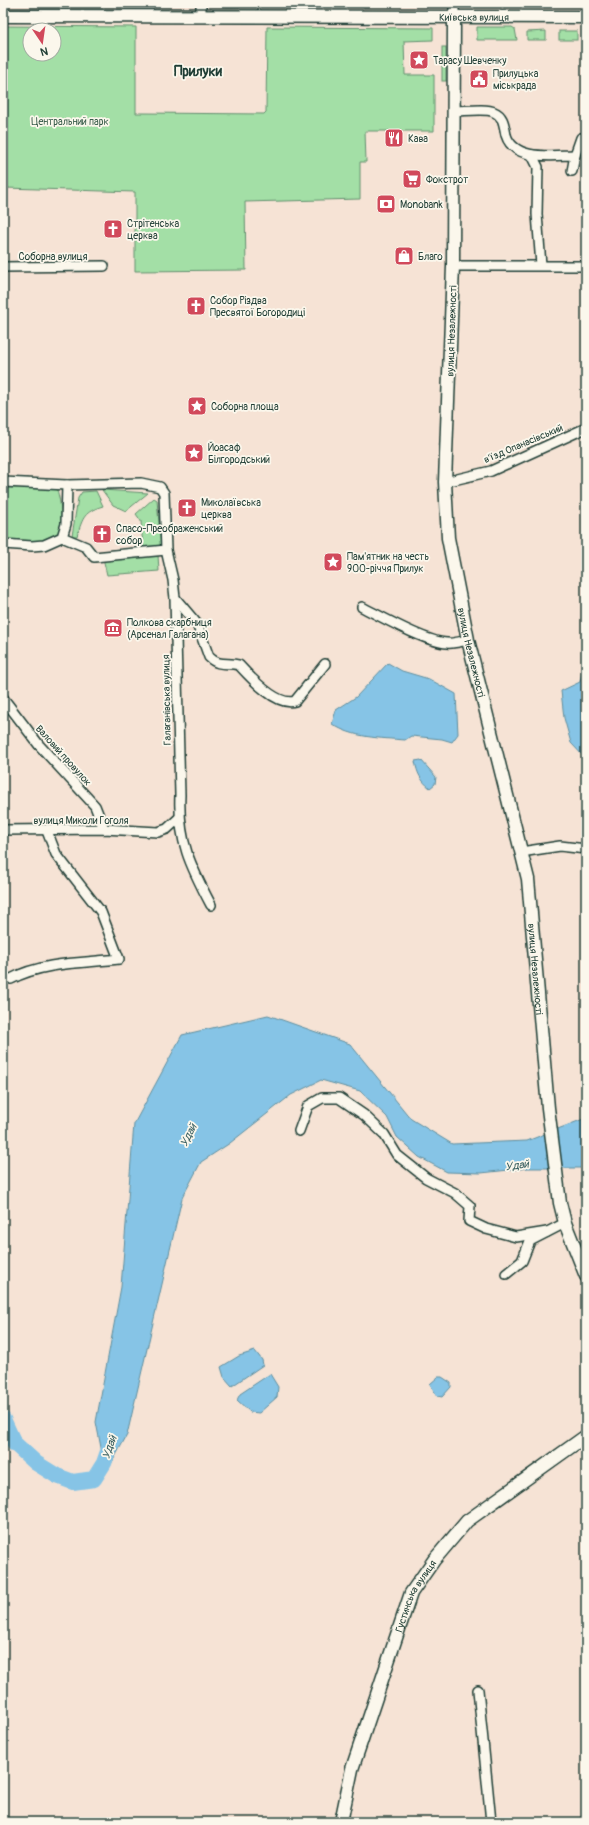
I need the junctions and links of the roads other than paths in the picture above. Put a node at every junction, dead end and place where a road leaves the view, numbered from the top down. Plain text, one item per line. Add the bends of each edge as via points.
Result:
1 (454, 3) edge
2 (201, 9) edge
3 (3, 16) edge
4 (454, 17) junction
5 (586, 17) edge
6 (454, 111) junction
7 (581, 138) dead end
8 (575, 154) junction
9 (532, 155) junction
10 (572, 171) dead end
11 (541, 265) junction
12 (104, 266) dead end
13 (453, 266) junction
14 (586, 266) edge
15 (3, 267) edge
16 (586, 428) edge
17 (3, 482) edge
18 (445, 482) junction
19 (67, 485) junction
20 (62, 537) junction
21 (3, 544) edge
22 (166, 550) junction
23 (175, 598) junction
24 (362, 607) dead end
25 (468, 640) junction
26 (325, 664) dead end
27 (3, 698) edge
28 (179, 818) junction
29 (104, 829) junction
30 (3, 830) edge
31 (47, 831) junction
32 (586, 849) edge
33 (521, 852) junction
34 (211, 905) dead end
35 (11, 979) dead end
36 (299, 1131) dead end
37 (565, 1223) junction
38 (547, 1232) junction
39 (506, 1274) dead end
40 (586, 1276) edge
41 (586, 1436) edge
42 (478, 1690) dead end
43 (341, 1822) edge
44 (491, 1822) edge

1 - 4 street
2 - 3 main road, Київська вулиця
2 - 4 main road, Київська вулиця
4 - 5 main road, Київська вулиця
4 - 6 main road, вулиця Незалежності
6 - 9 street via 494,111 501,116 507,137 514,148
6 - 13 main road, вулиця Незалежності
7 - 8 street
8 - 9 street
8 - 10 street
9 - 11 street via 538,166
11 - 13 street
11 - 14 street
12 - 15 street, Соборна вулиця
13 - 18 main road, вулиця Незалежності
16 - 18 street, в'їзд Опанасівський via 491,470
17 - 19 street
18 - 25 main road, вулиця Незалежності via 448,538
19 - 20 street via 66,524
19 - 22 street, Галаганівська вулиця via 142,483 160,487 164,493
20 - 21 street via 44,545
20 - 22 street via 86,547 94,557
22 - 23 street, Галаганівська вулиця
23 - 26 street via 197,624 209,657 213,661 220,665 239,665 261,688 286,701 295,701
23 - 28 street, Галаганівська вулиця
24 - 25 street via 440,642
25 - 33 main road, вулиця Незалежності
27 - 29 street, Валовий провулок via 39,744 95,806
28 - 29 street, вулиця Миколи Гоголя via 167,829 158,832
28 - 34 street, Галаганівська вулиця via 188,860
29 - 31 street, вулиця Миколи Гоголя
30 - 31 street, вулиця Миколи Гоголя
31 - 35 street via 56,854 101,912 119,959 52,966 24,972
32 - 33 street via 560,846
33 - 37 main road, вулиця Незалежності via 528,879 548,1108 560,1203
36 - 38 street via 308,1106 322,1098 339,1098 364,1115 384,1134 397,1155 426,1178 455,1193 470,1206 469,1221 486,1229 516,1237
37 - 38 street
37 - 40 main road, вулиця Незалежності
38 - 39 street via 530,1240 522,1261
41 - 43 main road, Густинська вулиця via 467,1521 434,1560 411,1593 352,1769
42 - 44 street

